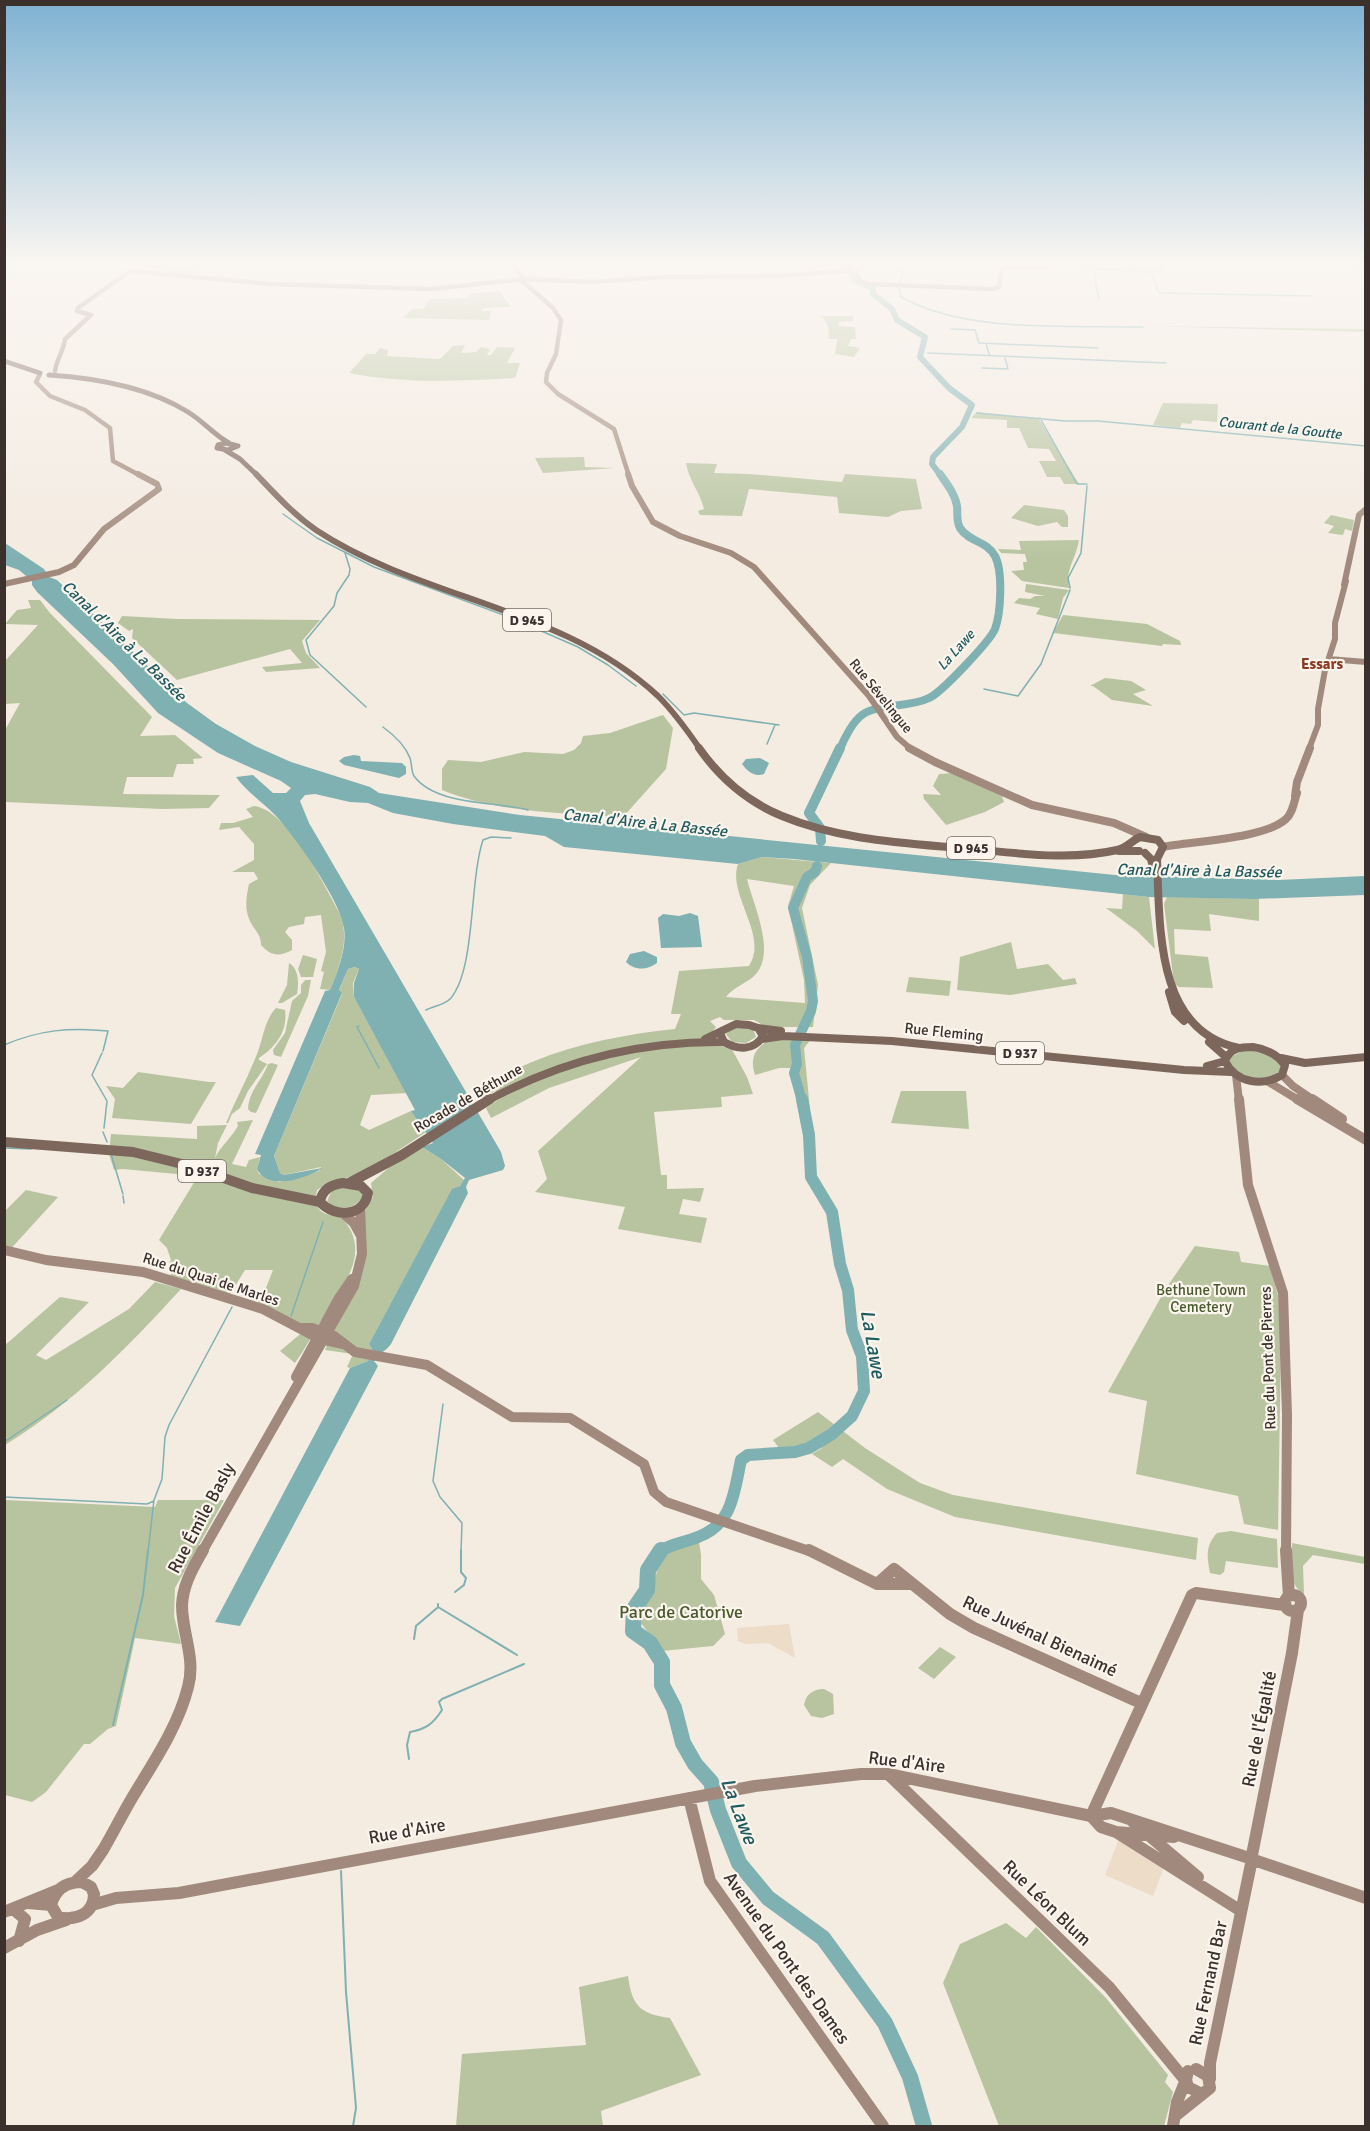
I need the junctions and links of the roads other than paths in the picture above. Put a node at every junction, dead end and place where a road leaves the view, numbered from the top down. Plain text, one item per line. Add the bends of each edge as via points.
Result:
1 (6, 361) edge
2 (54, 361) edge
3 (553, 361) edge
4 (49, 372) junction
5 (220, 441) junction
6 (236, 451) junction
7 (1365, 509) edge
8 (4, 585) edge
9 (1329, 659) junction
10 (1365, 662) edge
11 (1121, 826) junction
12 (1146, 837) junction
13 (1133, 842) junction
14 (1160, 846) junction
15 (1111, 851) junction
16 (1142, 852) junction
17 (1157, 871) junction
18 (1158, 896) junction
19 (758, 1028) junction
20 (720, 1033) junction
21 (794, 1034) junction
22 (809, 1034) junction
23 (762, 1039) junction
24 (724, 1042) junction
25 (682, 1044) junction
26 (1239, 1048) junction
27 (1281, 1058) junction
28 (1226, 1059) junction
29 (1365, 1059) edge
30 (1234, 1073) junction
31 (1284, 1073) junction
32 (1250, 1080) junction
33 (1267, 1081) junction
34 (1239, 1089) junction
35 (1365, 1133) edge
36 (1365, 1140) edge
37 (4, 1142) edge
38 (379, 1169) junction
39 (348, 1183) junction
40 (366, 1189) junction
41 (324, 1192) junction
42 (290, 1195) junction
43 (320, 1202) junction
44 (360, 1208) junction
45 (343, 1213) junction
46 (361, 1234) junction
47 (4, 1250) edge
48 (360, 1266) junction
49 (322, 1336) junction
50 (275, 1423) junction
51 (877, 1584) junction
52 (913, 1584) junction
53 (1286, 1600) junction
54 (1141, 1703) junction
55 (888, 1774) junction
56 (718, 1793) joint
57 (705, 1795) joint
58 (688, 1798) junction
59 (1091, 1816) junction
60 (1127, 1818) junction
61 (1116, 1832) junction
62 (1148, 1835) junction
63 (1184, 1837) junction
64 (1252, 1859) junction
65 (94, 1864) junction
66 (75, 1882) junction
67 (91, 1888) junction
68 (58, 1890) junction
69 (116, 1898) junction
70 (1365, 1898) edge
71 (1224, 1899) junction
72 (92, 1905) junction
73 (13, 1908) edge
74 (52, 1909) junction
75 (1241, 1911) junction
76 (66, 1920) junction
77 (37, 1930) junction
78 (19, 1941) junction
79 (4, 1948) edge
80 (1210, 2063) junction
81 (1189, 2076) junction
82 (1210, 2079) junction
83 (1202, 2094) junction
84 (1174, 2122) edge
85 (883, 2127) edge

1 - 4 main road
2 - 4 street
3 - 11 street, Rue Sévelingue via 546,377 548,385 614,429 632,486 653,522 724,551 760,573 878,709 900,741 935,762 1032,805
4 - 5 main road via 124,387 168,401 200,420
4 - 8 street via 36,382 50,396 85,410 105,424 111,430 113,461 158,486 156,494 102,531 74,565
5 - 6 main road via 238,445
5 - 6 main road, D 945 via 217,448
6 - 15 main road, D 945 via 283,503 340,545 413,578 568,637 626,670 674,712 726,781 769,809 831,831 888,841 1056,855
7 - 9 street via 1359,515
9 - 10 street
9 - 14 street via 1318,725 1289,816 1276,826 1255,832
11 - 12 street, Rue Sévelingue
11 - 13 street
12 - 13 main road
12 - 14 main road
13 - 15 main road, D 945
13 - 16 main road
14 - 16 main road
14 - 17 main road
15 - 16 main road, D 945
16 - 17 main road
17 - 18 main road
18 - 26 main road via 1173,987 1186,1018 1214,1041
18 - 28 main road via 1159,944 1174,1008
19 - 20 main road via 737,1023
19 - 21 main road, Rue Fleming / D 937
19 - 23 main road
20 - 24 main road
20 - 25 main road, Rocade de Béthune
21 - 22 main road, Rue Fleming / D 937
21 - 23 main road, Rue Fleming / D 937
22 - 28 main road, Rue Fleming / D 937 via 894,1037 1186,1065 1209,1066
22 - 30 main road, Rue Fleming / D 937
23 - 24 main road via 745,1048
24 - 25 main road, Rocade de Béthune
25 - 38 main road, Rocade de Béthune via 594,1056 538,1075 499,1094
26 - 27 main road via 1261,1048
26 - 28 main road
27 - 29 main road via 1305,1063
27 - 31 main road
28 - 30 main road
29 - 31 main road via 1298,1067
30 - 32 main road, Rue Fleming
30 - 34 street, Rue du Pont de Pierres
31 - 33 main road
31 - 35 street via 1302,1093
32 - 33 main road, Rue Fleming
32 - 34 street
33 - 36 street
34 - 53 street, Rue du Pont de Pierres via 1248,1185 1283,1293
37 - 42 main road, D 937 via 133,1152 180,1163 252,1188
38 - 39 main road, Rocade de Béthune
38 - 40 main road, Rocade de Béthune
39 - 40 main road
39 - 41 main road via 333,1185
40 - 44 main road via 367,1201
41 - 42 main road, D 937
41 - 43 main road
42 - 43 main road, D 937
43 - 45 main road via 330,1212
44 - 45 main road
44 - 46 street, Rue Émile Basly
45 - 46 street
46 - 48 street, Rue Émile Basly
47 - 49 street, Rue du Quai de Marles via 46,1260 143,1272 260,1308
48 - 49 street via 339,1298
48 - 49 street, Rue Émile Basly via 354,1286
49 - 50 street, Rue Émile Basly
49 - 50 street, Rue Émile Basly via 282,1403
49 - 51 street, Rue du Quai de Marles via 355,1352 437,1369 512,1417 570,1418 644,1464 660,1498 804,1548
50 - 65 street, Rue Émile Basly via 187,1579 181,1607 190,1661 187,1690 174,1721
51 - 52 street
51 - 52 street, Rue Juvénal Bienaimé via 897,1571
52 - 54 street, Rue Juvénal Bienaimé via 974,1628
53 - 54 street via 1265,1604 1196,1593 1189,1599
53 - 64 street, Rue de l'Égalité via 1288,1609 1298,1610 1299,1619
54 - 59 street
55 - 56 street, Rue d'Aire via 829,1777
55 - 59 main road, Rue d'Aire
55 - 81 street, Rue Léon Blum via 1109,1987 1174,2064
56 - 57 main road
57 - 58 street, Rue d'Aire
58 - 69 street, Rue d'Aire via 179,1893
58 - 85 street, Avenue du Pont des Dames via 710,1881
59 - 60 street via 1105,1812
59 - 61 street via 1101,1827
60 - 62 street
60 - 63 street
61 - 62 street
61 - 71 street
62 - 63 street
62 - 71 street
63 - 64 street
64 - 70 street
64 - 75 street, Rue de l'Égalité
65 - 66 street, Rue Émile Basly
65 - 67 street, Rue Émile Basly
66 - 67 street
66 - 68 street
67 - 69 street, Rue d'Aire
67 - 72 main road
68 - 73 street
68 - 74 street
69 - 72 street, Rue d'Aire
71 - 75 street
72 - 76 street via 80,1917
73 - 74 main road
73 - 78 street via 25,1918
74 - 76 main road
74 - 77 street
75 - 80 street, Rue Fernand Bar
76 - 77 street
77 - 78 street
78 - 79 street
80 - 81 street, Rue Fernand Bar
80 - 82 main road, Rue Fernand Bar
81 - 82 street via 1205,2072
81 - 83 street via 1190,2090
81 - 84 street via 1177,2102
82 - 83 street via 1210,2088
83 - 84 street

